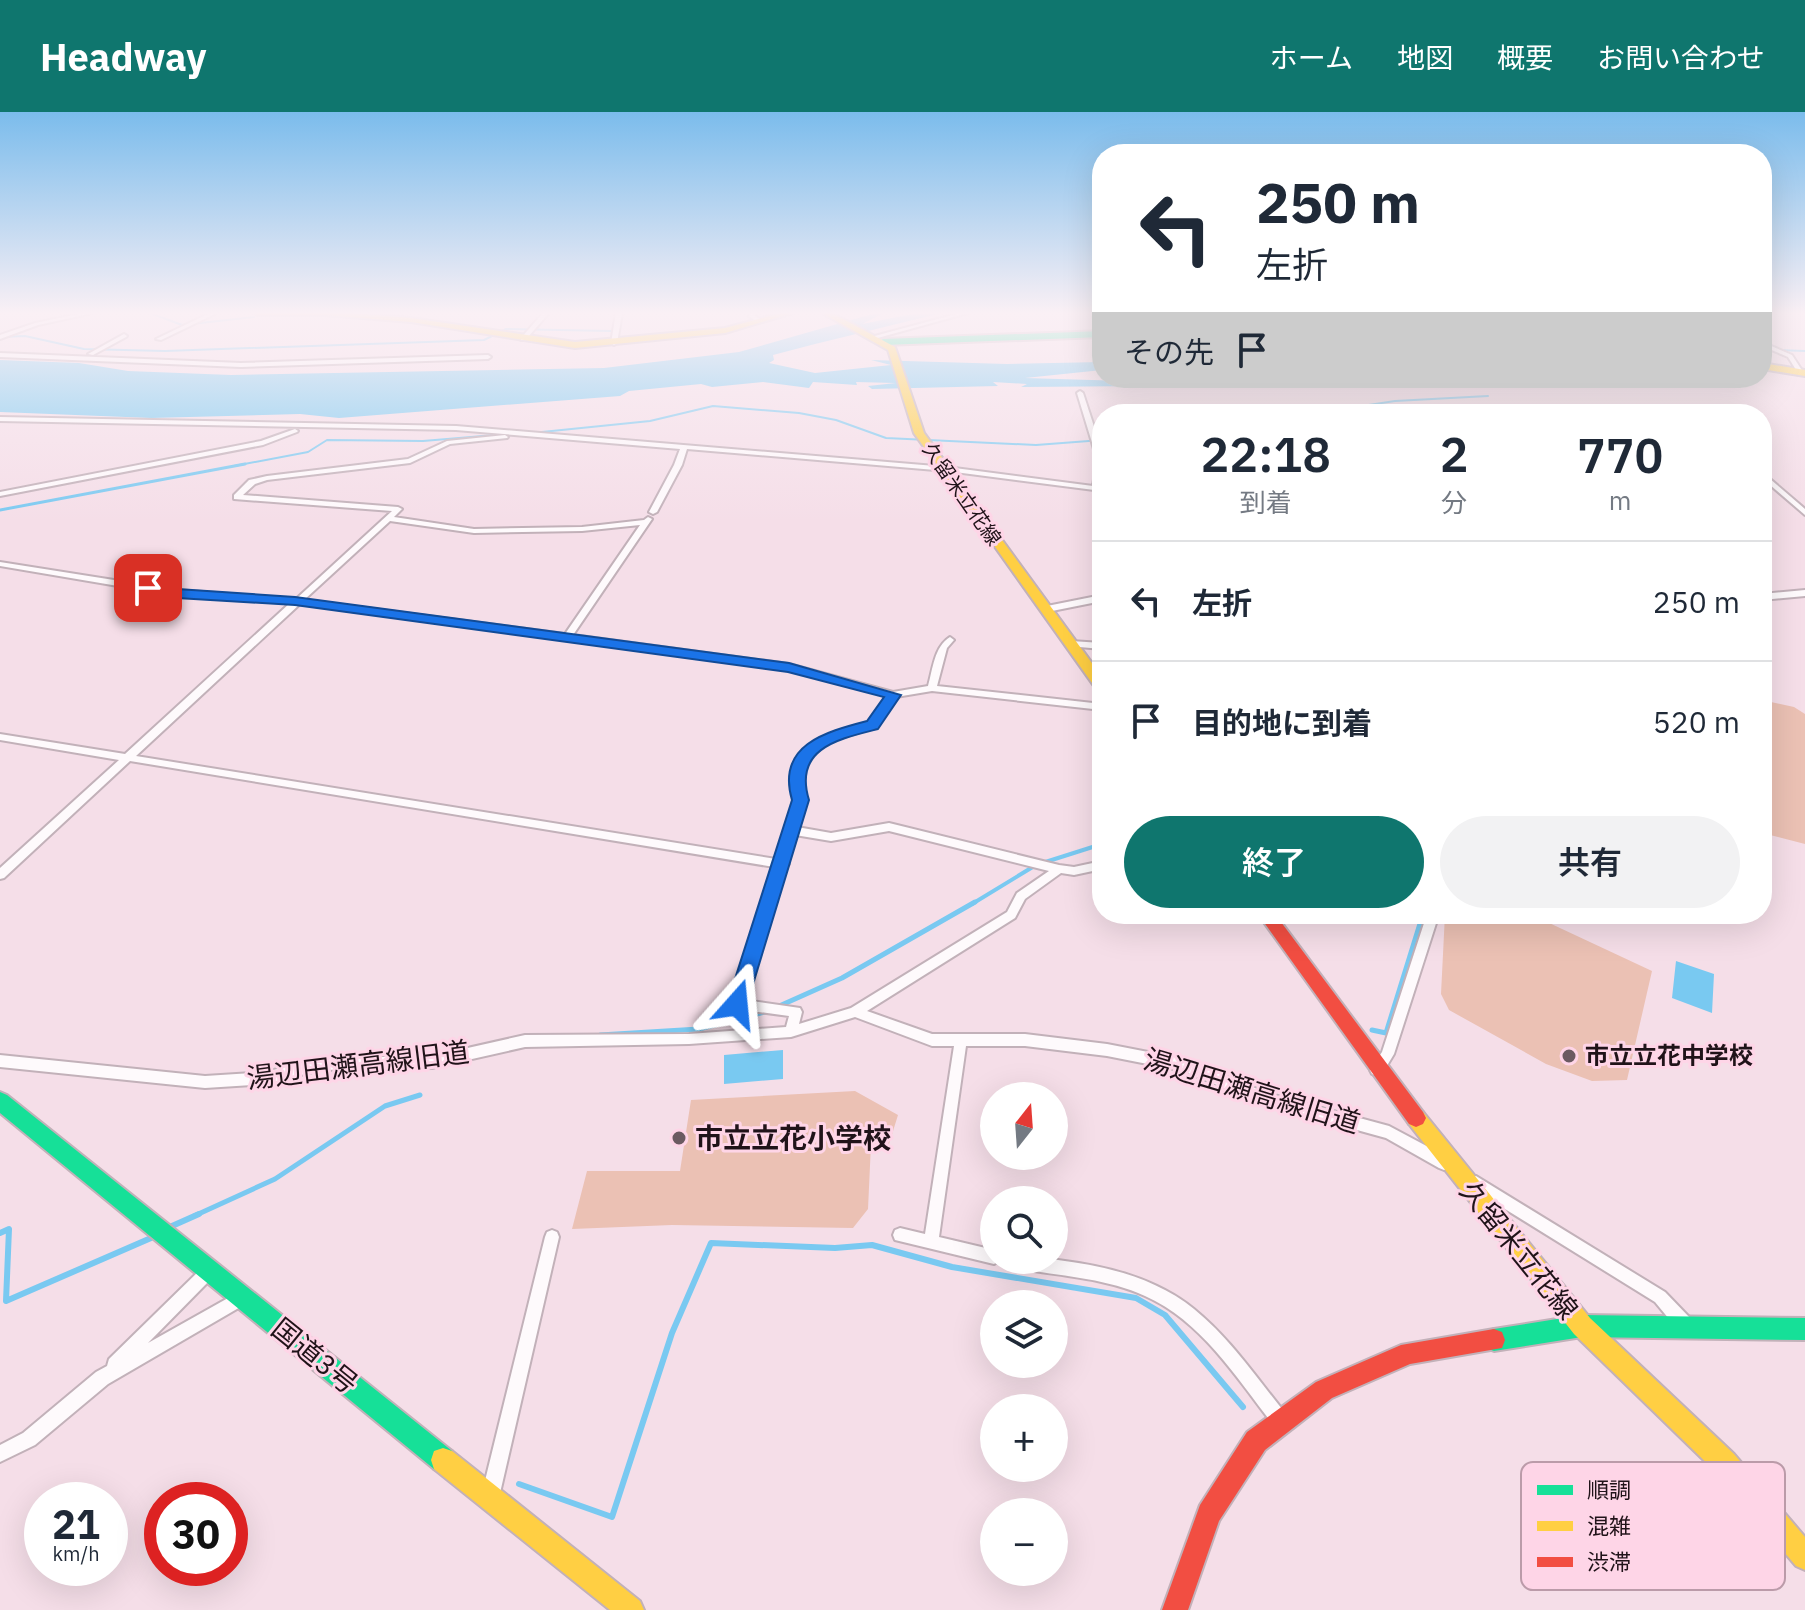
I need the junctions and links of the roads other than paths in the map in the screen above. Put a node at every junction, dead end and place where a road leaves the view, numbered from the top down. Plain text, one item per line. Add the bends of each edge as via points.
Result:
1 (902, 383) edge
2 (1080, 393) dead end
3 (0, 419) edge
4 (331, 427) junction
5 (1092, 428) edge
6 (531, 434) junction
7 (684, 447) junction
8 (947, 469) junction
9 (1772, 483) edge
10 (1092, 487) edge
11 (0, 494) edge
12 (1805, 513) edge
13 (391, 515) junction
14 (649, 517) junction
15 (0, 564) edge
16 (1805, 593) edge
17 (1772, 596) edge
18 (1092, 600) edge
19 (295, 601) junction
20 (1047, 609) junction
21 (567, 638) junction
22 (950, 640) dead end
23 (1071, 644) junction
24 (1092, 645) edge
25 (1092, 673) edge
26 (932, 688) junction
27 (893, 695) junction
28 (1092, 706) edge
29 (0, 737) edge
30 (128, 757) junction
31 (790, 830) junction
32 (783, 864) junction
33 (1092, 867) edge
34 (1059, 869) junction
35 (0, 875) edge
36 (1273, 924) edge
37 (1430, 924) edge
38 (855, 1012) junction
39 (791, 1032) junction
40 (961, 1039) junction
41 (0, 1061) edge
42 (1377, 1070) junction
43 (0, 1101) edge
44 (1453, 1169) junction
45 (900, 1235) dead end
46 (552, 1237) dead end
47 (931, 1243) junction
48 (980, 1254) edge
49 (1068, 1271) edge
50 (208, 1272) junction
51 (241, 1298) junction
52 (1582, 1326) junction
53 (1805, 1329) edge
54 (1689, 1330) junction
55 (102, 1378) junction
56 (1282, 1422) junction
57 (0, 1454) edge
58 (1724, 1462) edge
59 (491, 1496) junction
60 (1785, 1534) edge
61 (1805, 1557) edge
62 (631, 1610) edge
63 (1175, 1610) edge

1 - 8 main road, 久留米立花線 via 919,433
2 - 5 street
3 - 4 street
4 - 6 street
4 - 11 street
6 - 7 street
6 - 13 street via 449,442 410,461 267,478 252,482 237,497 398,509
7 - 8 street
7 - 14 street
8 - 10 street
8 - 20 main road, 久留米立花線
9 - 12 street
13 - 14 street via 474,531 571,530
13 - 19 street
14 - 21 street
15 - 19 street via 177,593
16 - 17 street
18 - 20 street
19 - 21 street
19 - 30 street
20 - 23 main road, 久留米立花線
21 - 27 street via 789,667
22 - 26 street via 943,647
23 - 24 street
23 - 25 main road, 久留米立花線
26 - 27 street
26 - 28 street
27 - 31 street via 873,725 824,737 803,760 797,768 800,800
29 - 30 street
30 - 32 street
30 - 35 street
31 - 32 street
31 - 34 street via 831,837 889,827
32 - 39 street via 737,1004 796,1012
33 - 34 street
34 - 38 street via 1021,896 1011,915
36 - 42 main road, 久留米立花線
37 - 42 street via 1388,1054
38 - 39 street, 湯辺田瀬高線旧道
38 - 40 street, 湯辺田瀬高線旧道 via 918,1036
39 - 41 street, 湯辺田瀬高線旧道 via 525,1041 432,1062 320,1064 266,1078 205,1082
40 - 44 street, 湯辺田瀬高線旧道 via 1025,1040 1184,1065 1266,1099 1389,1132
40 - 47 street
42 - 44 main road, 久留米立花線
43 - 50 main road, 国道3号
44 - 52 main road, 久留米立花線
44 - 54 street, 湯辺田瀬高線旧道 via 1660,1297
45 - 47 street
46 - 59 street
47 - 48 street
49 - 56 street via 1152,1291 1200,1326
50 - 51 main road, 国道3号
50 - 55 street
51 - 55 street
51 - 59 main road, 国道3号
52 - 54 main road
52 - 56 main road via 1409,1353 1324,1390
52 - 58 main road, 久留米立花線
53 - 54 main road
55 - 57 street via 29,1439
56 - 63 main road via 1256,1441 1209,1514
59 - 62 main road, 国道3号
60 - 61 main road, 久留米立花線

